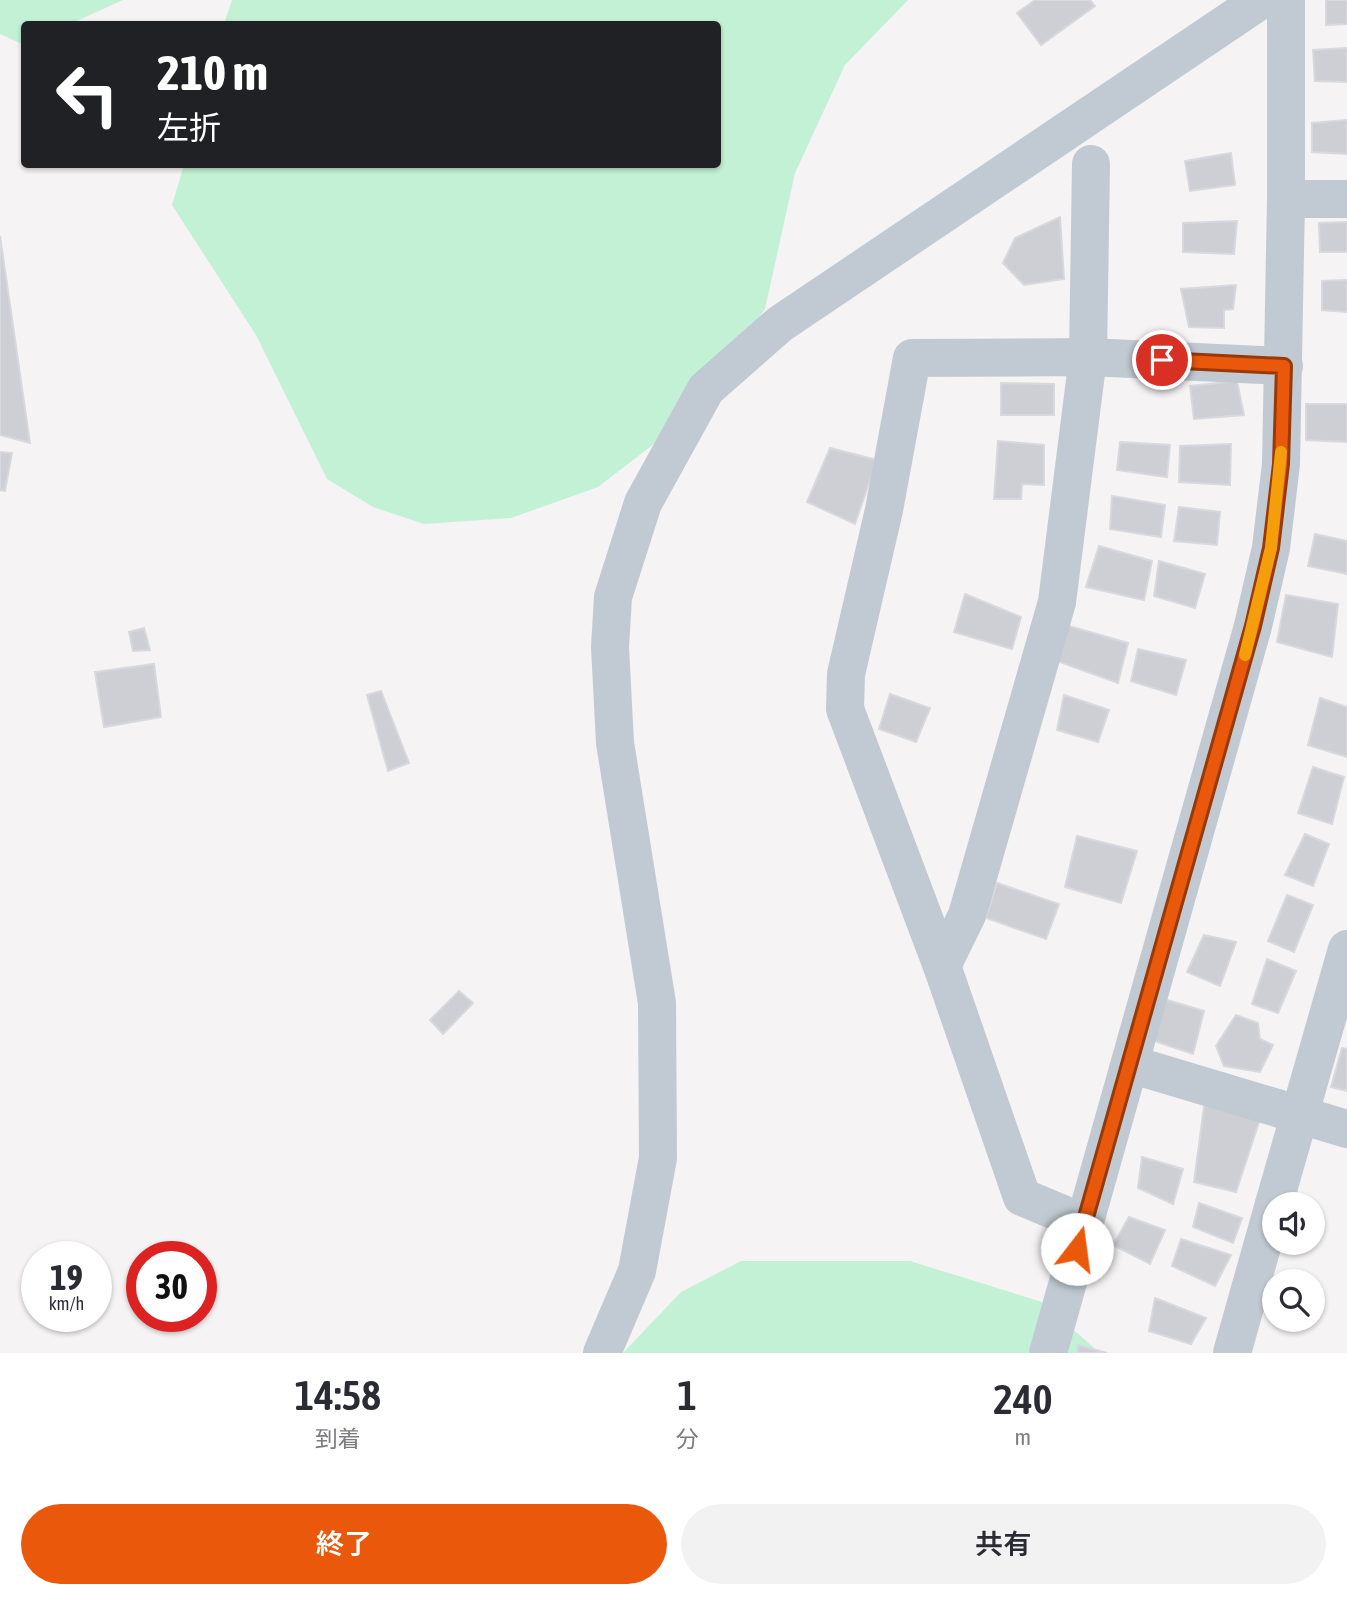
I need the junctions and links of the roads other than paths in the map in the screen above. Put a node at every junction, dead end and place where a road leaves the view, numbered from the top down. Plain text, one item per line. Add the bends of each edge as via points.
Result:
1 (1261, 0) edge
2 (1286, 0) edge
3 (1091, 164) dead end
4 (1286, 199) junction
5 (1347, 199) edge
6 (1088, 356) junction
7 (1284, 366) junction
8 (1347, 949) edge
9 (942, 966) junction
10 (1130, 1064) junction
11 (1299, 1115) junction
12 (1347, 1129) edge
13 (1277, 1192) edge
14 (1084, 1223) junction
15 (1262, 1247) edge
16 (602, 1353) edge
17 (1048, 1353) edge
18 (1232, 1353) edge

1 - 16 street via 780,324 706,389 643,503 613,597 610,647 615,743 657,1003 658,1158 637,1272
2 - 4 street
3 - 6 street
4 - 5 street
4 - 7 street
6 - 7 street
6 - 9 street via 1058,602 967,915
6 - 9 street via 912,358 884,510 846,674 845,709
7 - 10 street via 1281,464 1271,548
8 - 11 street
9 - 14 street via 1022,1197
10 - 11 street
10 - 14 street
11 - 12 street
11 - 13 street
14 - 17 street
15 - 18 street

